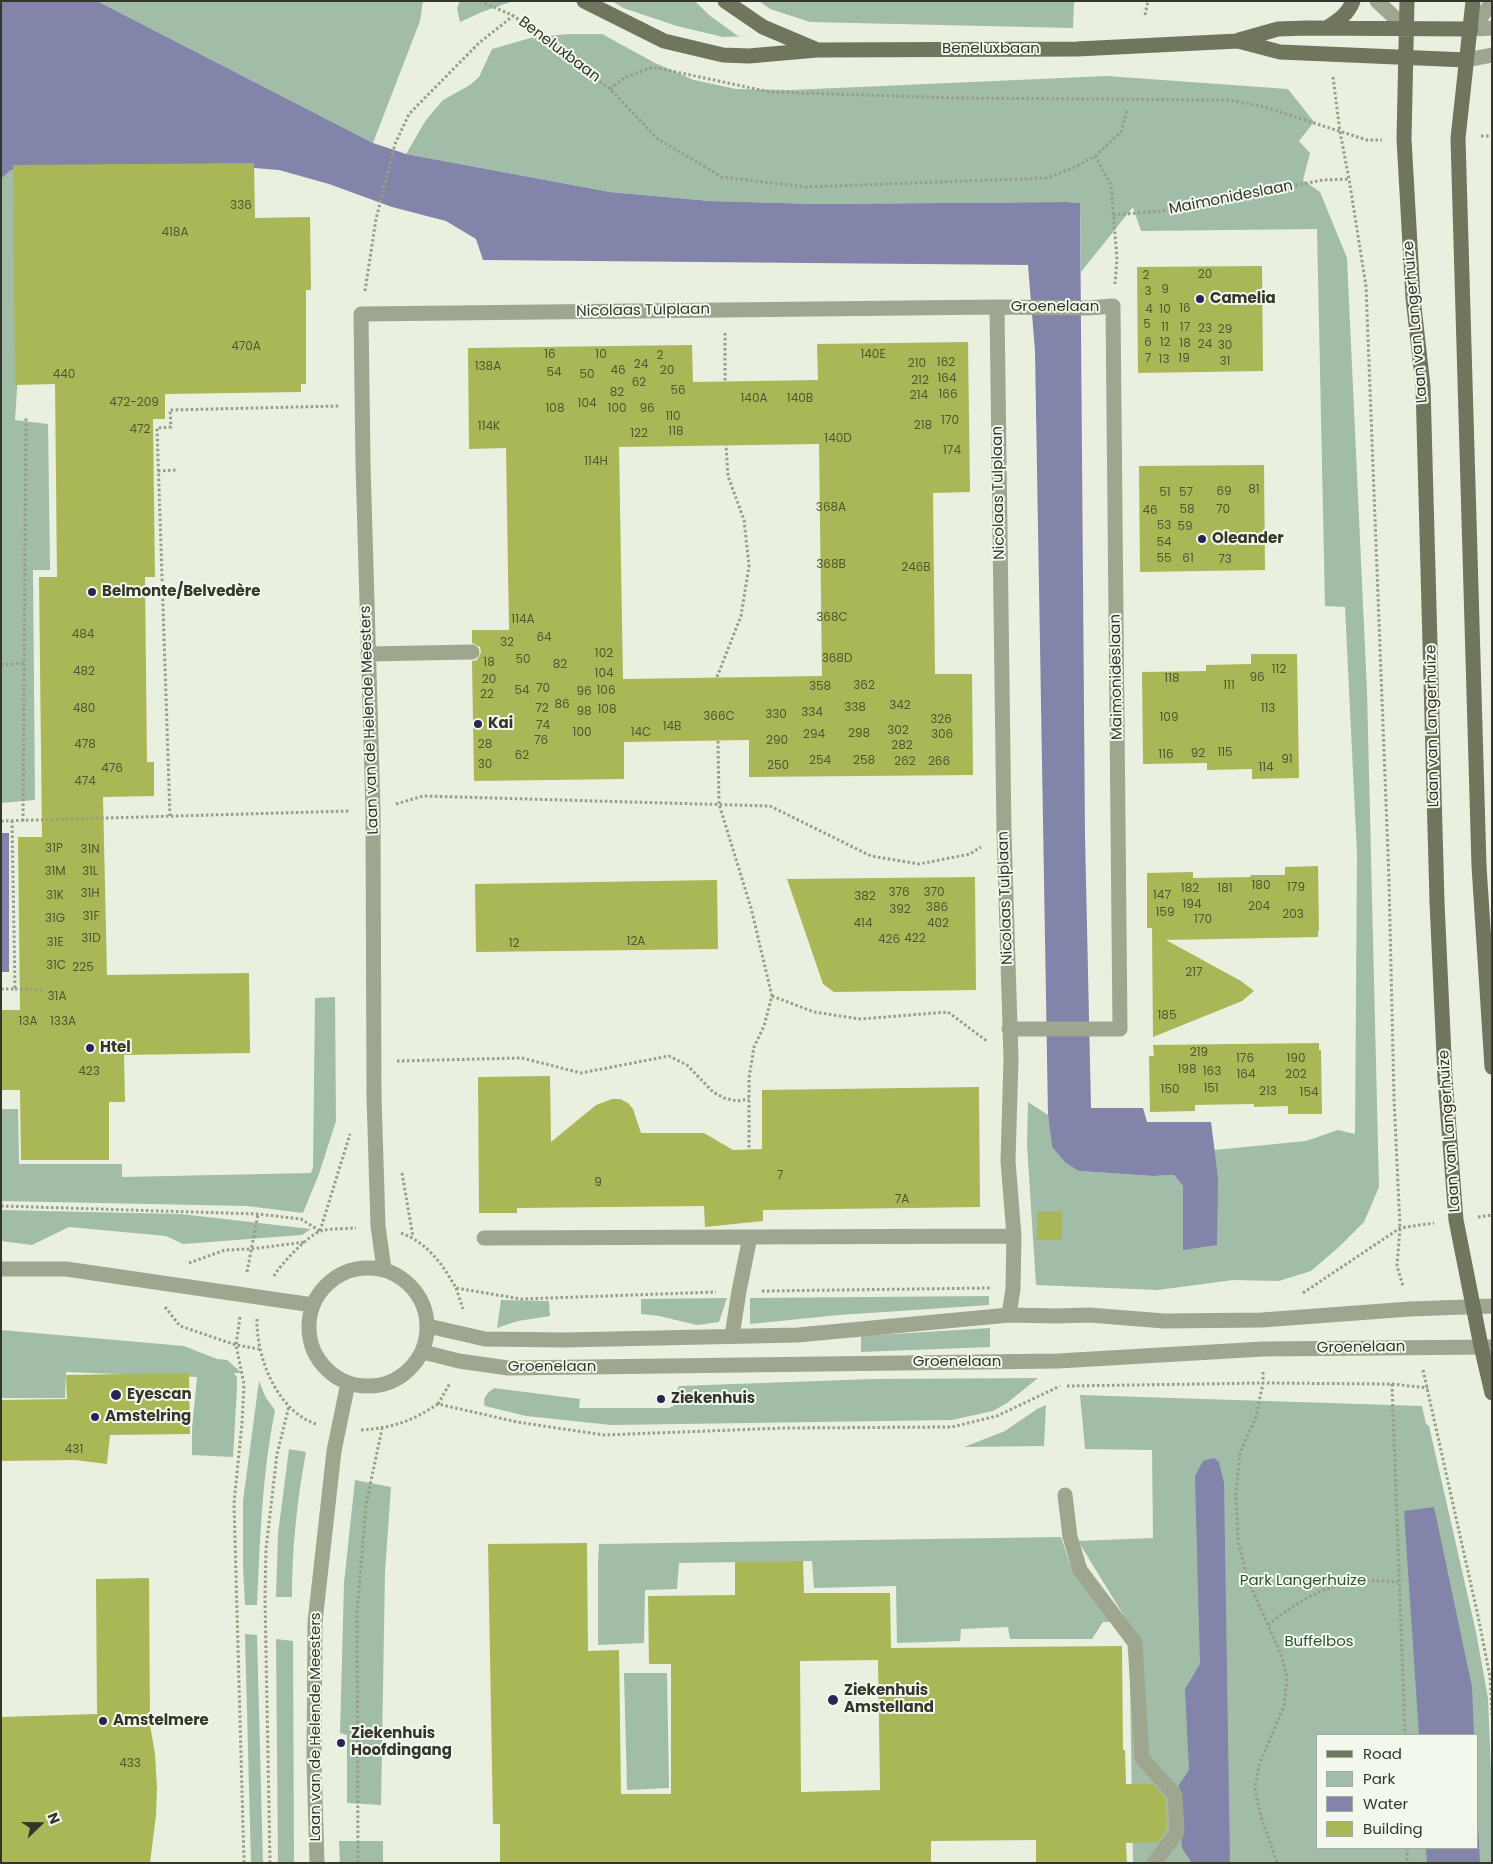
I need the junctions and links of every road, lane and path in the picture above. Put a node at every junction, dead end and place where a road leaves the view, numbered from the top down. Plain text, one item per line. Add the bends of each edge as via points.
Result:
1 (480, 1) edge
2 (584, 1) edge
3 (725, 1) edge
4 (1148, 1) edge
5 (1353, 1) edge
6 (1377, 1) edge
7 (1407, 1) edge
8 (1473, 1) edge
9 (1492, 3) edge
10 (1145, 15) dead end
11 (514, 16) junction
12 (1328, 27) junction
13 (1492, 28) edge
14 (1471, 29) junction
15 (1407, 30) junction
16 (1238, 40) junction
17 (817, 50) junction
18 (1492, 55) edge
19 (1407, 56) junction
20 (1466, 60) junction
21 (610, 90) junction
22 (1127, 110) dead end
23 (1095, 156) junction
24 (1349, 179) junction
25 (1114, 215) junction
26 (1113, 306) junction
27 (997, 307) junction
28 (724, 310) junction
29 (361, 314) junction
30 (724, 382) dead end
31 (363, 405) junction
32 (26, 418) dead end
33 (726, 445) dead end
34 (176, 470) dead end
35 (158, 471) junction
36 (472, 652) dead end
37 (368, 654) junction
38 (24, 663) junction
39 (1, 665) edge
40 (717, 678) dead end
41 (718, 741) dead end
42 (719, 804) junction
43 (373, 810) junction
44 (170, 816) junction
45 (1, 821) edge
46 (12, 821) junction
47 (23, 821) junction
48 (1004, 832) junction
49 (15, 989) junction
50 (1, 990) edge
51 (44, 990) dead end
52 (772, 996) junction
53 (1009, 1029) junction
54 (1011, 1059) junction
55 (374, 1062) junction
56 (1492, 1067) edge
57 (749, 1100) junction
58 (375, 1126) junction
59 (749, 1150) dead end
60 (1, 1206) edge
61 (258, 1214) junction
62 (378, 1226) junction
63 (320, 1231) junction
64 (1014, 1236) junction
65 (750, 1237) junction
66 (484, 1238) dead end
67 (305, 1242) junction
68 (251, 1249) junction
69 (185, 1264) dead end
70 (1, 1269) edge
71 (384, 1270) junction
72 (143, 1280) junction
73 (1012, 1289) junction
74 (739, 1291) junction
75 (1301, 1294) dead end
76 (243, 1295) junction
77 (261, 1298) junction
78 (313, 1306) junction
79 (1473, 1306) junction
80 (1492, 1306) edge
81 (1009, 1314) junction
82 (428, 1326) junction
83 (732, 1336) junction
84 (236, 1345) junction
85 (1486, 1347) edge
86 (1263, 1349) junction
87 (423, 1352) junction
88 (348, 1383) junction
89 (1263, 1383) junction
90 (1392, 1384) junction
91 (1492, 1393) edge
92 (289, 1406) junction
93 (382, 1429) junction
94 (338, 1432) junction
95 (1066, 1495) dead end
96 (1398, 1582) junction
97 (1268, 1625) junction
98 (1492, 1716) edge
99 (1405, 1734) edge
100 (1407, 1849) edge
101 (244, 1863) edge
102 (270, 1863) edge
103 (317, 1863) edge
104 (358, 1863) edge
105 (1154, 1863) edge
106 (1277, 1863) edge
107 (1407, 1863) edge

1 - 11 path, Beneluxbaan
2 - 17 main road, Beneluxbaan via 664,40 723,54 749,56
3 - 17 main road via 763,27
4 - 10 path
5 - 12 main road via 1350,9
6 - 15 street
7 - 15 main road, Laan van Langerhuize
8 - 14 main road
9 - 14 street
11 - 21 path, Beneluxbaan
11 - 29 path via 479,43 409,114 395,144 376,219
12 - 15 main road
12 - 16 main road via 1278,29
13 - 14 street
14 - 15 main road
14 - 20 main road
15 - 19 main road, Laan van Langerhuize
16 - 17 main road, Beneluxbaan via 1078,49
16 - 19 main road, Beneluxbaan via 1280,52
18 - 20 street
19 - 20 main road, Beneluxbaan
19 - 79 main road, Laan van Langerhuize via 1404,139 1413,298 1422,386 1445,1078 1456,1220
20 - 56 main road via 1458,138 1468,539 1479,866
21 - 23 path, Beneluxbaan via 658,139 722,177 806,187 1047,178
21 - 24 path, Beneluxbaan via 624,78 653,67 770,92 957,98 1230,100 1261,106 1340,132
22 - 23 path, Beneluxbaan via 1121,132
23 - 25 path via 1111,185
24 - 25 path, Maimonideslaan via 1323,180 1161,211
24 - 75 path via 1366,286 1400,1228
25 - 26 path via 1117,259
26 - 27 street, Groenelaan
26 - 53 street, Maimonideslaan via 1120,1029
27 - 28 street, Nicolaas Tulplaan
27 - 48 street, Nicolaas Tulplaan
28 - 29 street, Nicolaas Tulplaan
28 - 30 path
29 - 31 street, Laan van de Helende Meesters
31 - 35 path via 170,410 171,427 157,428
31 - 37 street, Laan van de Helende Meesters
32 - 38 path
33 - 40 path via 728,476 744,520 749,566 741,616
34 - 35 path
35 - 44 path
36 - 37 street
37 - 43 street, Laan van de Helende Meesters
38 - 39 path
38 - 47 path
41 - 42 path
42 - 43 path via 423,796
42 - 48 path via 770,806 871,856 919,864 970,854
42 - 52 path via 751,908
43 - 44 path
43 - 55 street, Laan van de Helende Meesters
44 - 47 path
45 - 46 path
46 - 47 path
46 - 49 path
48 - 53 street, Nicolaas Tulplaan
49 - 50 path
49 - 51 path
52 - 54 path via 814,1012 860,1019 948,1012
52 - 57 path via 754,1047
53 - 54 street, Nicolaas Tulplaan
54 - 64 street, Nicolaas Tulplaan via 1008,1161
55 - 57 path via 522,1058 581,1073 669,1056 687,1065 713,1092 737,1101
55 - 58 street, Laan van de Helende Meesters
57 - 59 path
58 - 62 street, Laan van de Helende Meesters
58 - 63 path via 355,1128 350,1134
60 - 61 path
61 - 63 path via 301,1219
61 - 68 path
62 - 63 path
62 - 71 street, Laan van de Helende Meesters
62 - 74 path via 412,1237 442,1264 456,1288 521,1299
63 - 67 path
64 - 65 street
64 - 73 street, Nicolaas Tulplaan
65 - 66 street
65 - 74 street
67 - 68 path
67 - 77 path via 279,1266
68 - 69 path via 226,1250
68 - 76 path
70 - 72 street via 66,1269
71 - 78 street via 362,1268 341,1274 324,1287
71 - 82 street via 416,1290 425,1307
72 - 76 street
72 - 84 path via 180,1326
73 - 74 path
73 - 81 street, Nicolaas Tulplaan
74 - 83 street
76 - 77 street
76 - 84 path
77 - 78 street
78 - 88 street via 308,1329 314,1352 328,1371
79 - 80 street, Groenelaan
79 - 81 street, Groenelaan via 1262,1320 1164,1321 1088,1315
79 - 85 main road, Laan van Langerhuize
81 - 83 street, Groenelaan via 798,1335
82 - 83 street, Groenelaan via 485,1339
82 - 87 street
84 - 92 path via 259,1348 270,1378
84 - 101 path via 244,1384 234,1503
85 - 86 street, Groenelaan
85 - 91 main road, Laan van Langerhuize
86 - 87 street, Groenelaan via 1058,1361 517,1368 459,1361
86 - 89 path
87 - 88 street via 410,1370 391,1383 370,1387
88 - 94 street, Laan van de Helende Meesters
89 - 90 path
89 - 93 path via 1060,1386 997,1416 952,1427 785,1428 604,1435 517,1422 438,1404 416,1418
89 - 97 path via 1256,1417 1240,1453 1236,1494 1238,1540 1247,1578
90 - 96 path
90 - 98 path via 1428,1388 1490,1677
92 - 94 path via 309,1422
92 - 102 path via 277,1454 266,1549
93 - 94 path
93 - 104 path via 366,1504 357,1613
94 - 103 street, Laan van de Helende Meesters via 315,1622
95 - 105 street via 1070,1537 1080,1570 1136,1643 1142,1758 1176,1795 1177,1832
96 - 97 path via 1372,1580 1347,1583 1316,1593
96 - 99 path
97 - 106 path via 1287,1677 1284,1706 1259,1765 1255,1789
100 - 107 path

